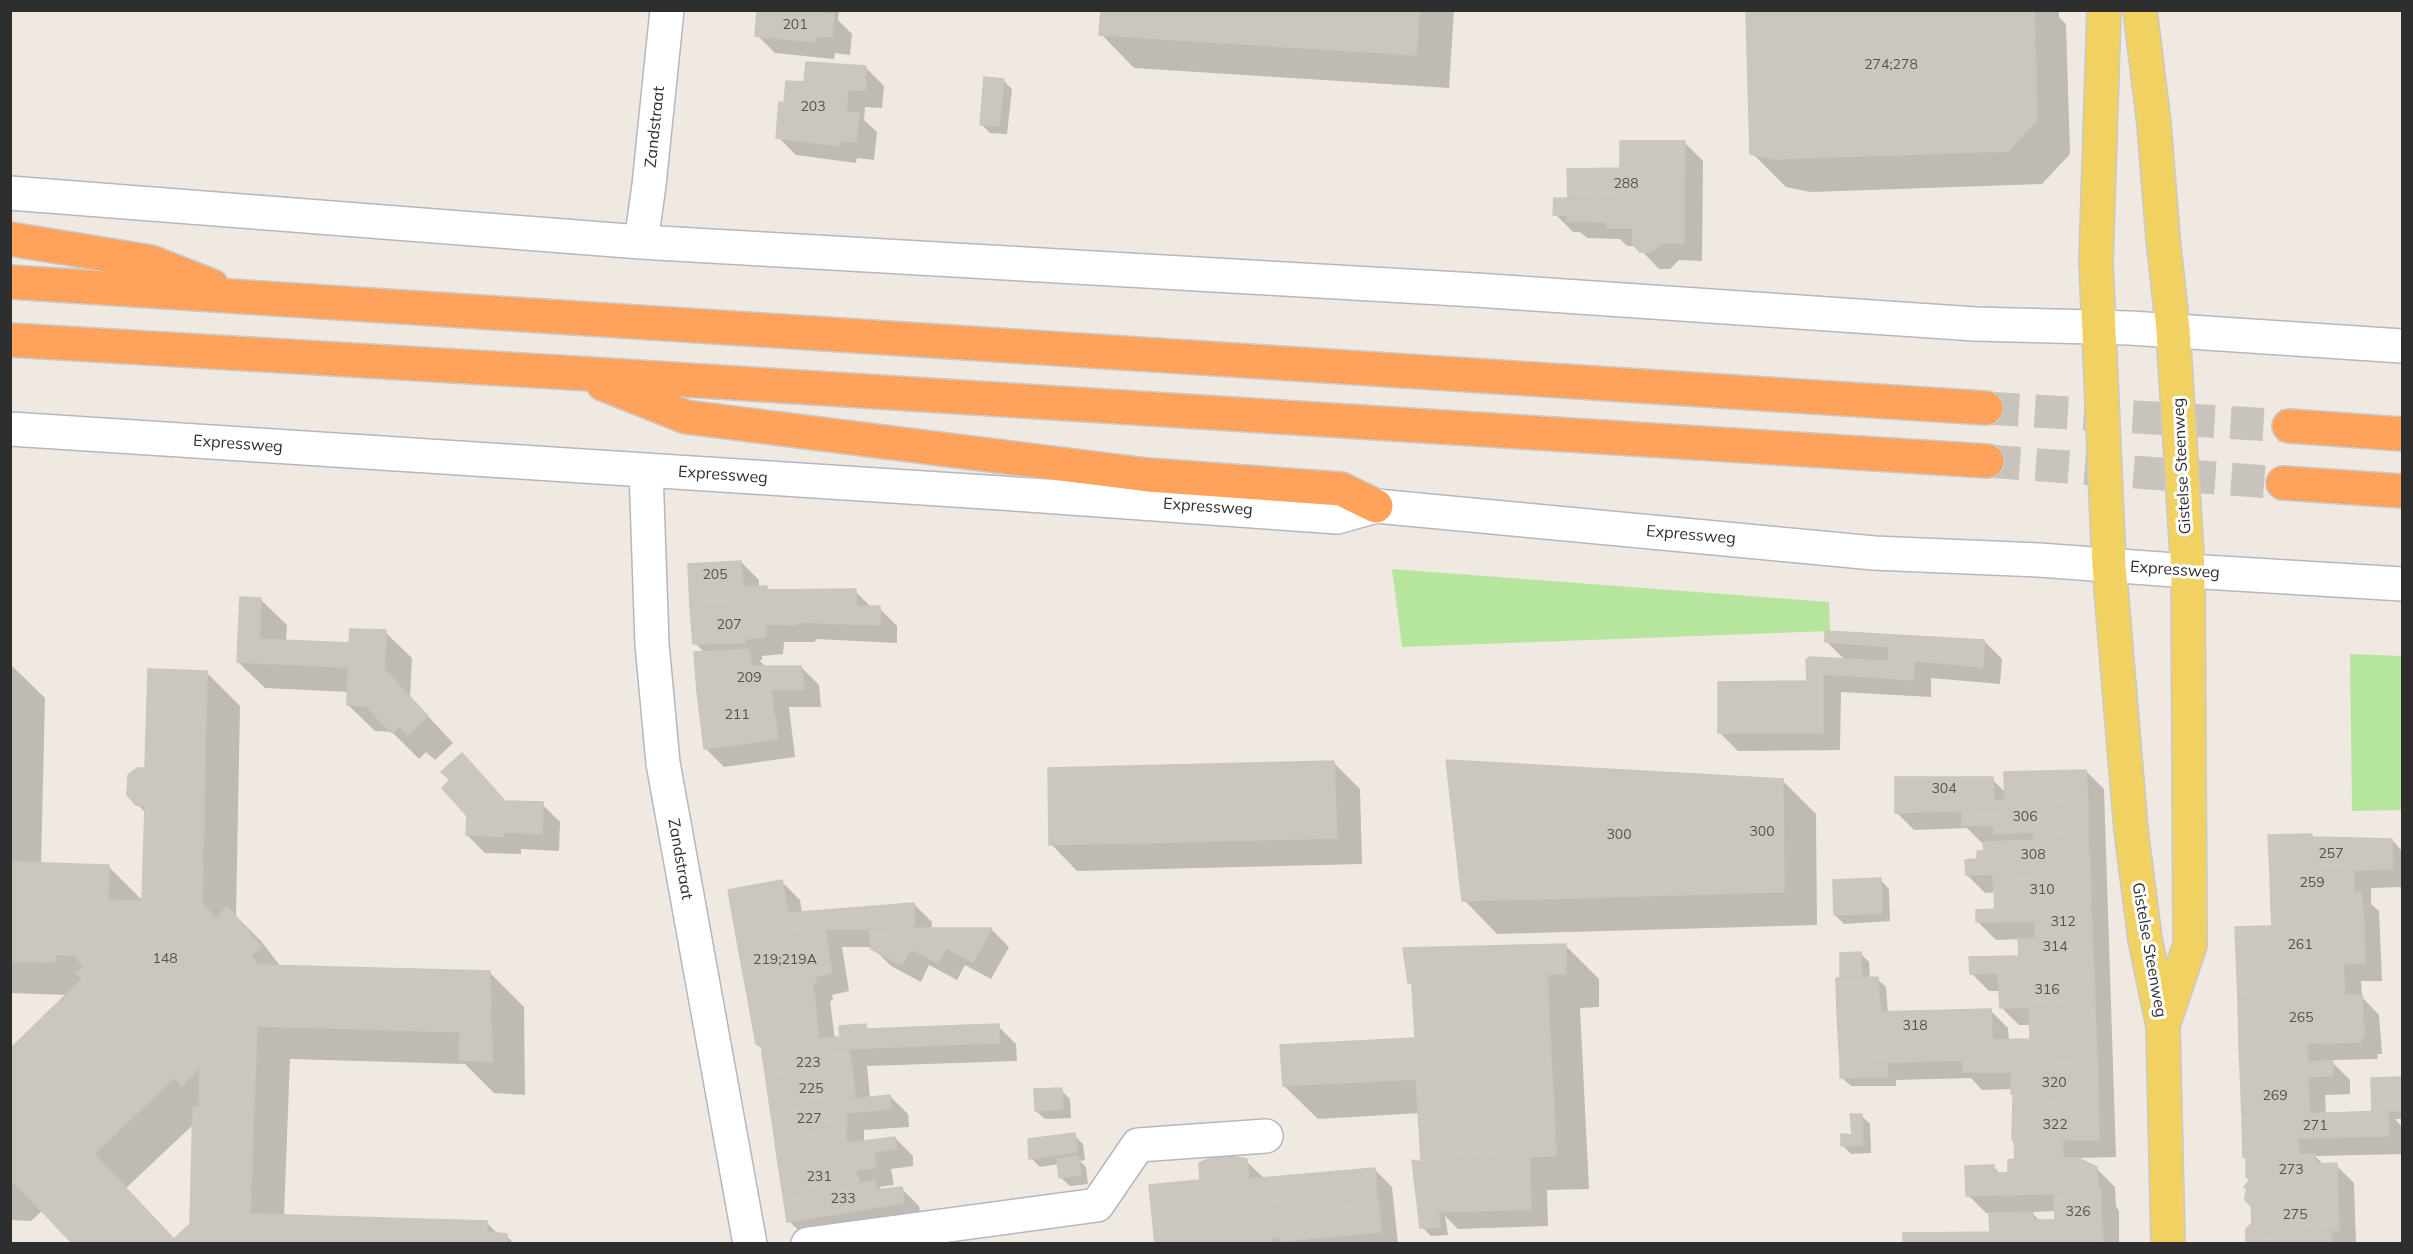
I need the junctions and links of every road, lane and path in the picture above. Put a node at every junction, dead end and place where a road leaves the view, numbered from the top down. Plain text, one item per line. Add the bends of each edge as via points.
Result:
1 (667, 10) edge
2 (2104, 10) edge
3 (2140, 10) edge
4 (10, 193) edge
5 (10, 239) edge
6 (641, 242) junction
7 (10, 282) edge
8 (242, 298) junction
9 (2098, 326) junction
10 (2173, 330) junction
11 (10, 340) edge
12 (2403, 346) edge
13 (573, 373) junction
14 (1986, 408) tunnel mouth
15 (2289, 426) tunnel mouth
16 (10, 429) edge
17 (2403, 434) edge
18 (1987, 462) tunnel mouth
19 (646, 470) junction
20 (2283, 483) tunnel mouth
21 (2403, 491) edge
22 (1376, 506) junction
23 (2109, 565) junction
24 (2188, 571) junction
25 (2403, 584) edge
26 (2163, 1026) junction
27 (1266, 1136) dead end
28 (750, 1244) edge
29 (808, 1244) edge
30 (2168, 1244) edge

1 - 6 street, Zandstraat
2 - 9 main road, Gistelse Steenweg via 2096,262
3 - 10 main road, Gistelse Steenweg
4 - 6 street
5 - 8 highway via 150,262
6 - 9 street via 1464,289 1975,324
7 - 8 highway
8 - 14 highway
9 - 10 street
9 - 23 main road, Gistelse Steenweg
10 - 12 street
10 - 24 main road, Gistelse Steenweg
11 - 13 highway
13 - 18 highway
13 - 22 highway via 686,417 1148,475 1341,489
15 - 17 highway
16 - 19 street, Expressweg
19 - 22 street, Expressweg via 1337,517
19 - 28 street, Zandstraat via 652,644 663,763
20 - 21 highway
22 - 23 street, Expressweg via 1874,553
23 - 24 street, Expressweg
23 - 26 main road, Gistelse Steenweg via 2131,830 2145,939
24 - 25 street, Expressweg
24 - 26 main road, Gistelse Steenweg via 2190,945
26 - 30 main road, Gistelse Steenweg
27 - 29 street via 1138,1145 1097,1205

